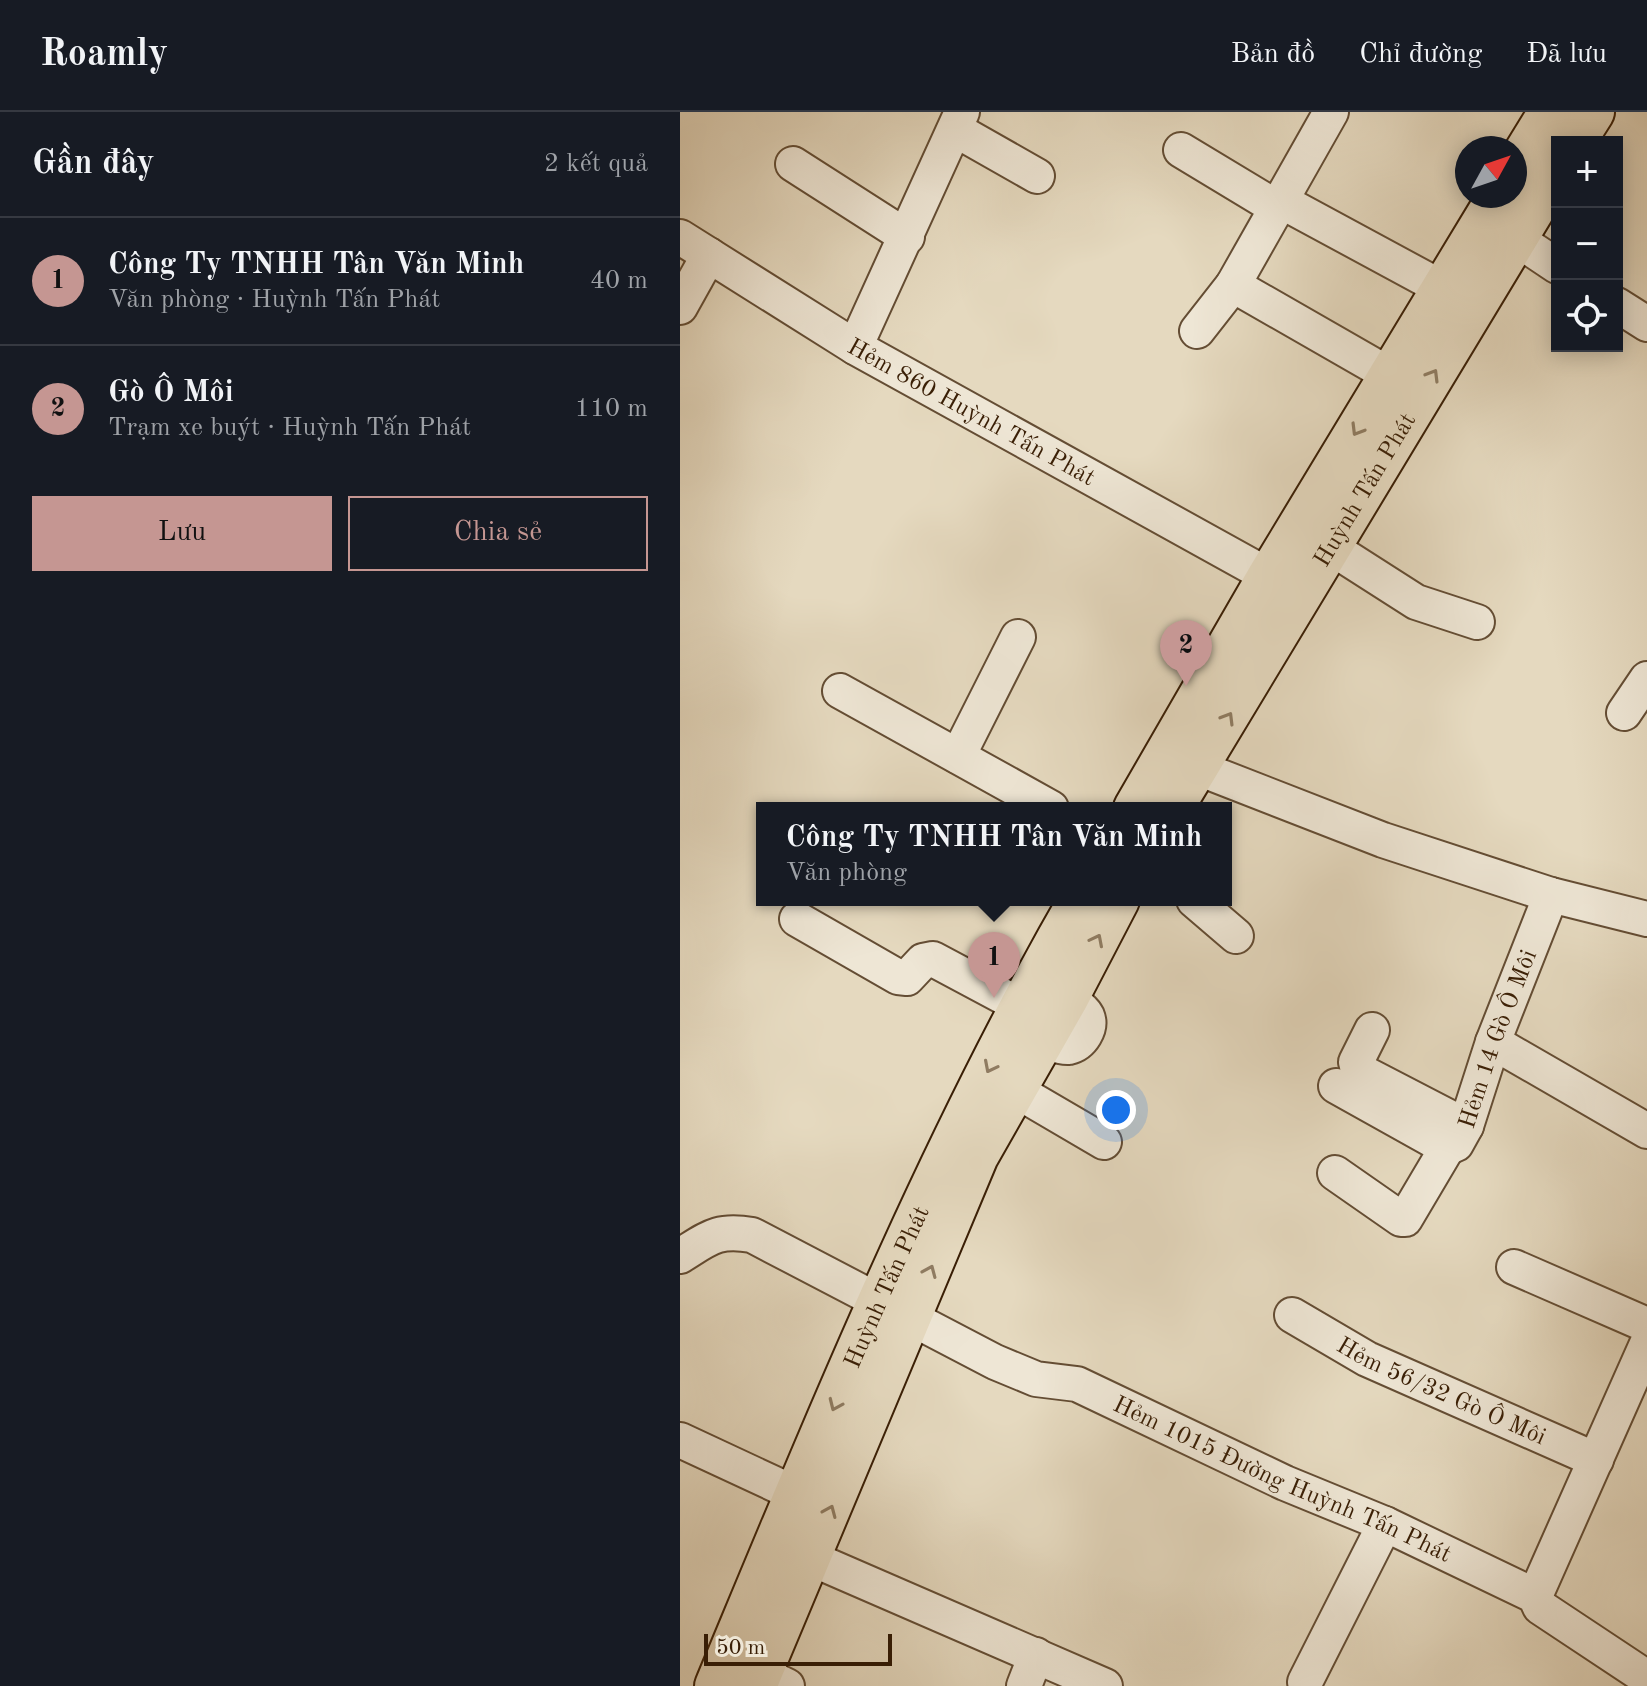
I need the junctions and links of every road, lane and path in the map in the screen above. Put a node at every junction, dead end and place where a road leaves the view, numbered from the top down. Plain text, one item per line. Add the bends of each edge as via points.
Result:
1 (1331, 112) edge
2 (1550, 112) edge
3 (1593, 112) edge
4 (959, 121) edge
5 (1578, 136) edge
6 (1527, 149) edge
7 (1181, 150) dead end
8 (793, 164) dead end
9 (1037, 176) dead end
10 (1551, 180) edge
11 (1279, 205) junction
12 (1492, 208) edge
13 (680, 237) edge
14 (907, 237) junction
15 (1515, 238) junction
16 (709, 255) junction
17 (1551, 262) edge
18 (1233, 285) junction
19 (1442, 288) junction
20 (680, 307) edge
21 (1623, 309) edge
22 (1647, 324) edge
23 (1197, 331) dead end
24 (855, 347) junction
25 (1390, 375) junction
26 (1330, 547) junction
27 (1269, 576) junction
28 (1477, 622) dead end
29 (1018, 637) dead end
30 (1647, 679) edge
31 (840, 691) dead end
32 (1624, 713) dead end
33 (958, 756) junction
34 (1183, 760) junction
35 (1040, 802) edge
36 (1141, 802) edge
37 (1173, 802) edge
38 (1551, 895) junction
39 (1078, 906) edge
40 (1113, 906) edge
41 (1201, 906) edge
42 (797, 919) dead end
43 (1647, 919) edge
44 (1236, 936) dead end
45 (1041, 994) junction
46 (1372, 1030) dead end
47 (1493, 1042) junction
48 (1336, 1086) dead end
49 (1015, 1090) junction
50 (1647, 1131) edge
51 (1456, 1137) junction
52 (1104, 1142) dead end
53 (1335, 1173) dead end
54 (680, 1256) edge
55 (1514, 1267) dead end
56 (895, 1310) junction
57 (1292, 1315) dead end
58 (1647, 1325) edge
59 (1647, 1344) edge
60 (680, 1440) edge
61 (1596, 1460) junction
62 (796, 1494) junction
63 (1385, 1524) junction
64 (810, 1558) junction
65 (1535, 1596) junction
66 (1036, 1655) junction
67 (1637, 1673) edge
68 (767, 1682) edge
69 (1305, 1682) dead end
70 (716, 1686) edge
71 (1024, 1686) edge
72 (1105, 1686) edge

1 - 11 street
2 - 6 main road
3 - 5 main road
4 - 9 street
4 - 14 street
7 - 11 street
8 - 14 street
10 - 15 main road, Huỳnh Tấn Phát
11 - 18 street
11 - 19 street
12 - 19 main road, Huỳnh Tấn Phát
13 - 16 street, Hẻm 860 Huỳnh Tấn Phát
14 - 24 street
15 - 17 street
26 -> 15 main road, Huỳnh Tấn Phát
16 - 20 street
16 - 24 street, Hẻm 860 Huỳnh Tấn Phát
18 - 23 street
18 - 25 street
19 - 25 main road, Huỳnh Tấn Phát
21 - 22 street
24 - 27 street, Hẻm 860 Huỳnh Tấn Phát
25 -> 27 main road, Huỳnh Tấn Phát
26 - 28 street via 1416,602
34 -> 26 main road, Huỳnh Tấn Phát
27 - 34 main road, Huỳnh Tấn Phát
29 - 33 street
30 - 32 street
31 - 33 street
33 - 35 street
34 - 36 main road, Huỳnh Tấn Phát
34 - 37 main road, Huỳnh Tấn Phát
34 - 38 street via 1383,840
38 - 43 street
38 - 47 street, Hẻm 14 Gò Ô Môi
39 - 45 main road, Huỳnh Tấn Phát
45 -> 40 main road, Huỳnh Tấn Phát
41 - 44 street
42 - 45 street via 898,977 907,978 923,961 933,959
45 - 49 main road, Huỳnh Tấn Phát via 1043,1041
45 -> 56 main road, Huỳnh Tấn Phát via 955,1134
46 - 51 street via 1356,1062 1358,1070
47 - 50 street
47 - 51 street, Hẻm 14 Gò Ô Môi
48 - 51 street, Hẻm 14 Gò Ô Môi
49 - 52 street
56 -> 49 main road, Huỳnh Tấn Phát
51 - 53 street via 1405,1219
54 - 56 street, Hẻm 1015 Đường Huỳnh Tấn Phát via 728,1231 752,1235
55 - 58 street
56 -> 62 main road, Huỳnh Tấn Phát
56 - 63 street, Hẻm 1015 Đường Huỳnh Tấn Phát via 995,1362 1036,1379 1077,1384 1285,1483
64 -> 56 main road, Huỳnh Tấn Phát
57 - 61 street, Hẻm 56/32 Gò Ô Môi via 1367,1359
59 - 61 street
60 - 62 street
61 - 65 street
62 - 70 main road, Huỳnh Tấn Phát
63 - 65 street, Hẻm 1015 Đường Huỳnh Tấn Phát
63 - 69 street
64 - 66 street
64 - 68 main road, Huỳnh Tấn Phát
65 - 67 street, Hẻm 1015 Đường Huỳnh Tấn Phát via 1540,1607
66 - 71 street
66 - 72 street

